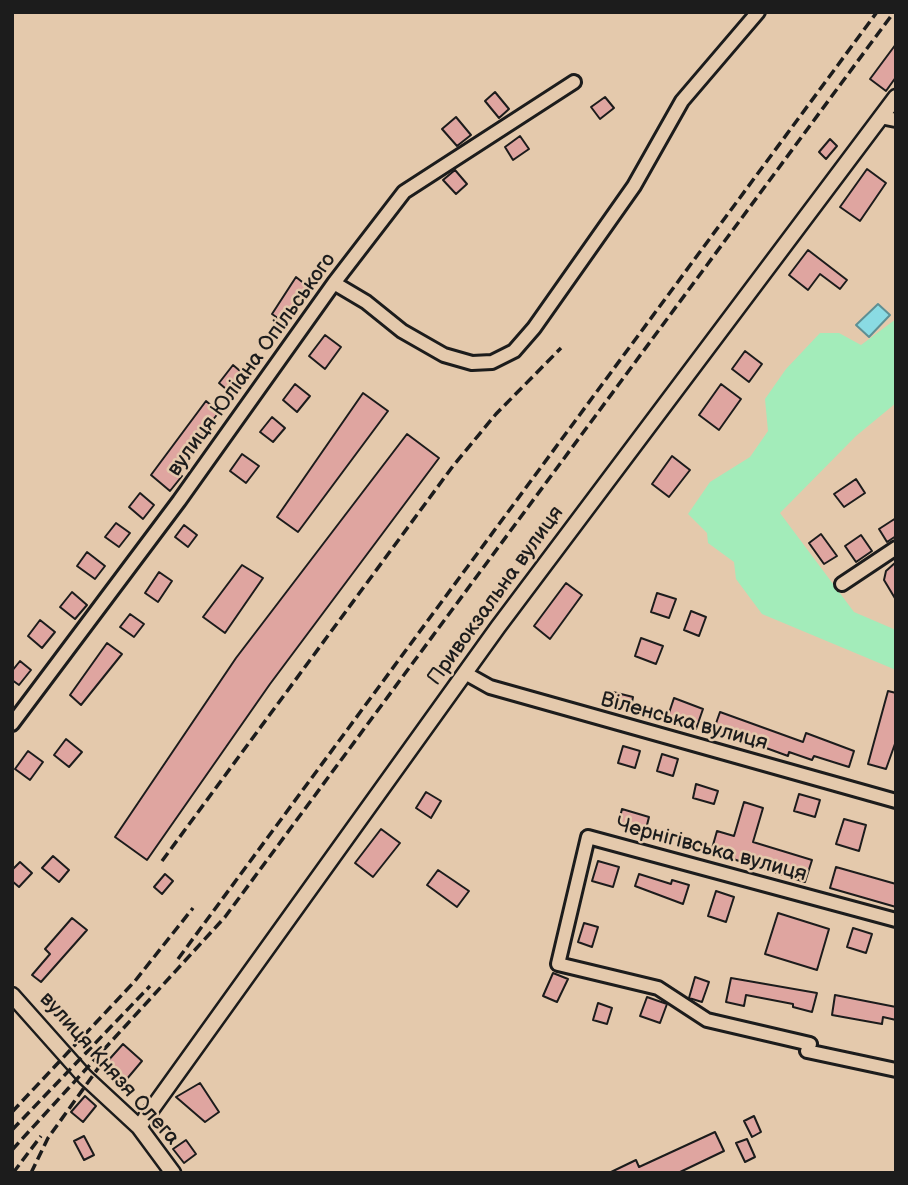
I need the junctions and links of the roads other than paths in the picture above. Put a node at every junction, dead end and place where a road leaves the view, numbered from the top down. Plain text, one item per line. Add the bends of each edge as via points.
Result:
1 (758, 12) edge
2 (574, 82) dead end
3 (896, 97) edge
4 (881, 117) junction
5 (896, 120) edge
6 (334, 283) junction
7 (896, 548) edge
8 (842, 584) dead end
9 (465, 673) junction
10 (12, 724) edge
11 (896, 801) edge
12 (896, 920) edge
13 (12, 995) edge
14 (896, 1070) edge
15 (139, 1127) junction
16 (173, 1173) edge

1 - 6 street via 682,101 634,186 514,351 492,362 472,363 444,355
2 - 6 street, вулиця Юліана Опільського via 404,192
3 - 4 street, Привокзальна вулиця
4 - 5 street
4 - 9 street, Привокзальна вулиця
6 - 10 street, вулиця Юліана Опільського
7 - 8 street
9 - 11 street, Віленська вулиця via 490,687
9 - 15 street, Привокзальна вулиця
12 - 14 street, Чернігівська вулиця via 587,838 558,964 658,988 707,1020 810,1044 807,1051
13 - 15 street, вулиця Князя Олега via 88,1080
15 - 16 street, вулиця Князя Олега

